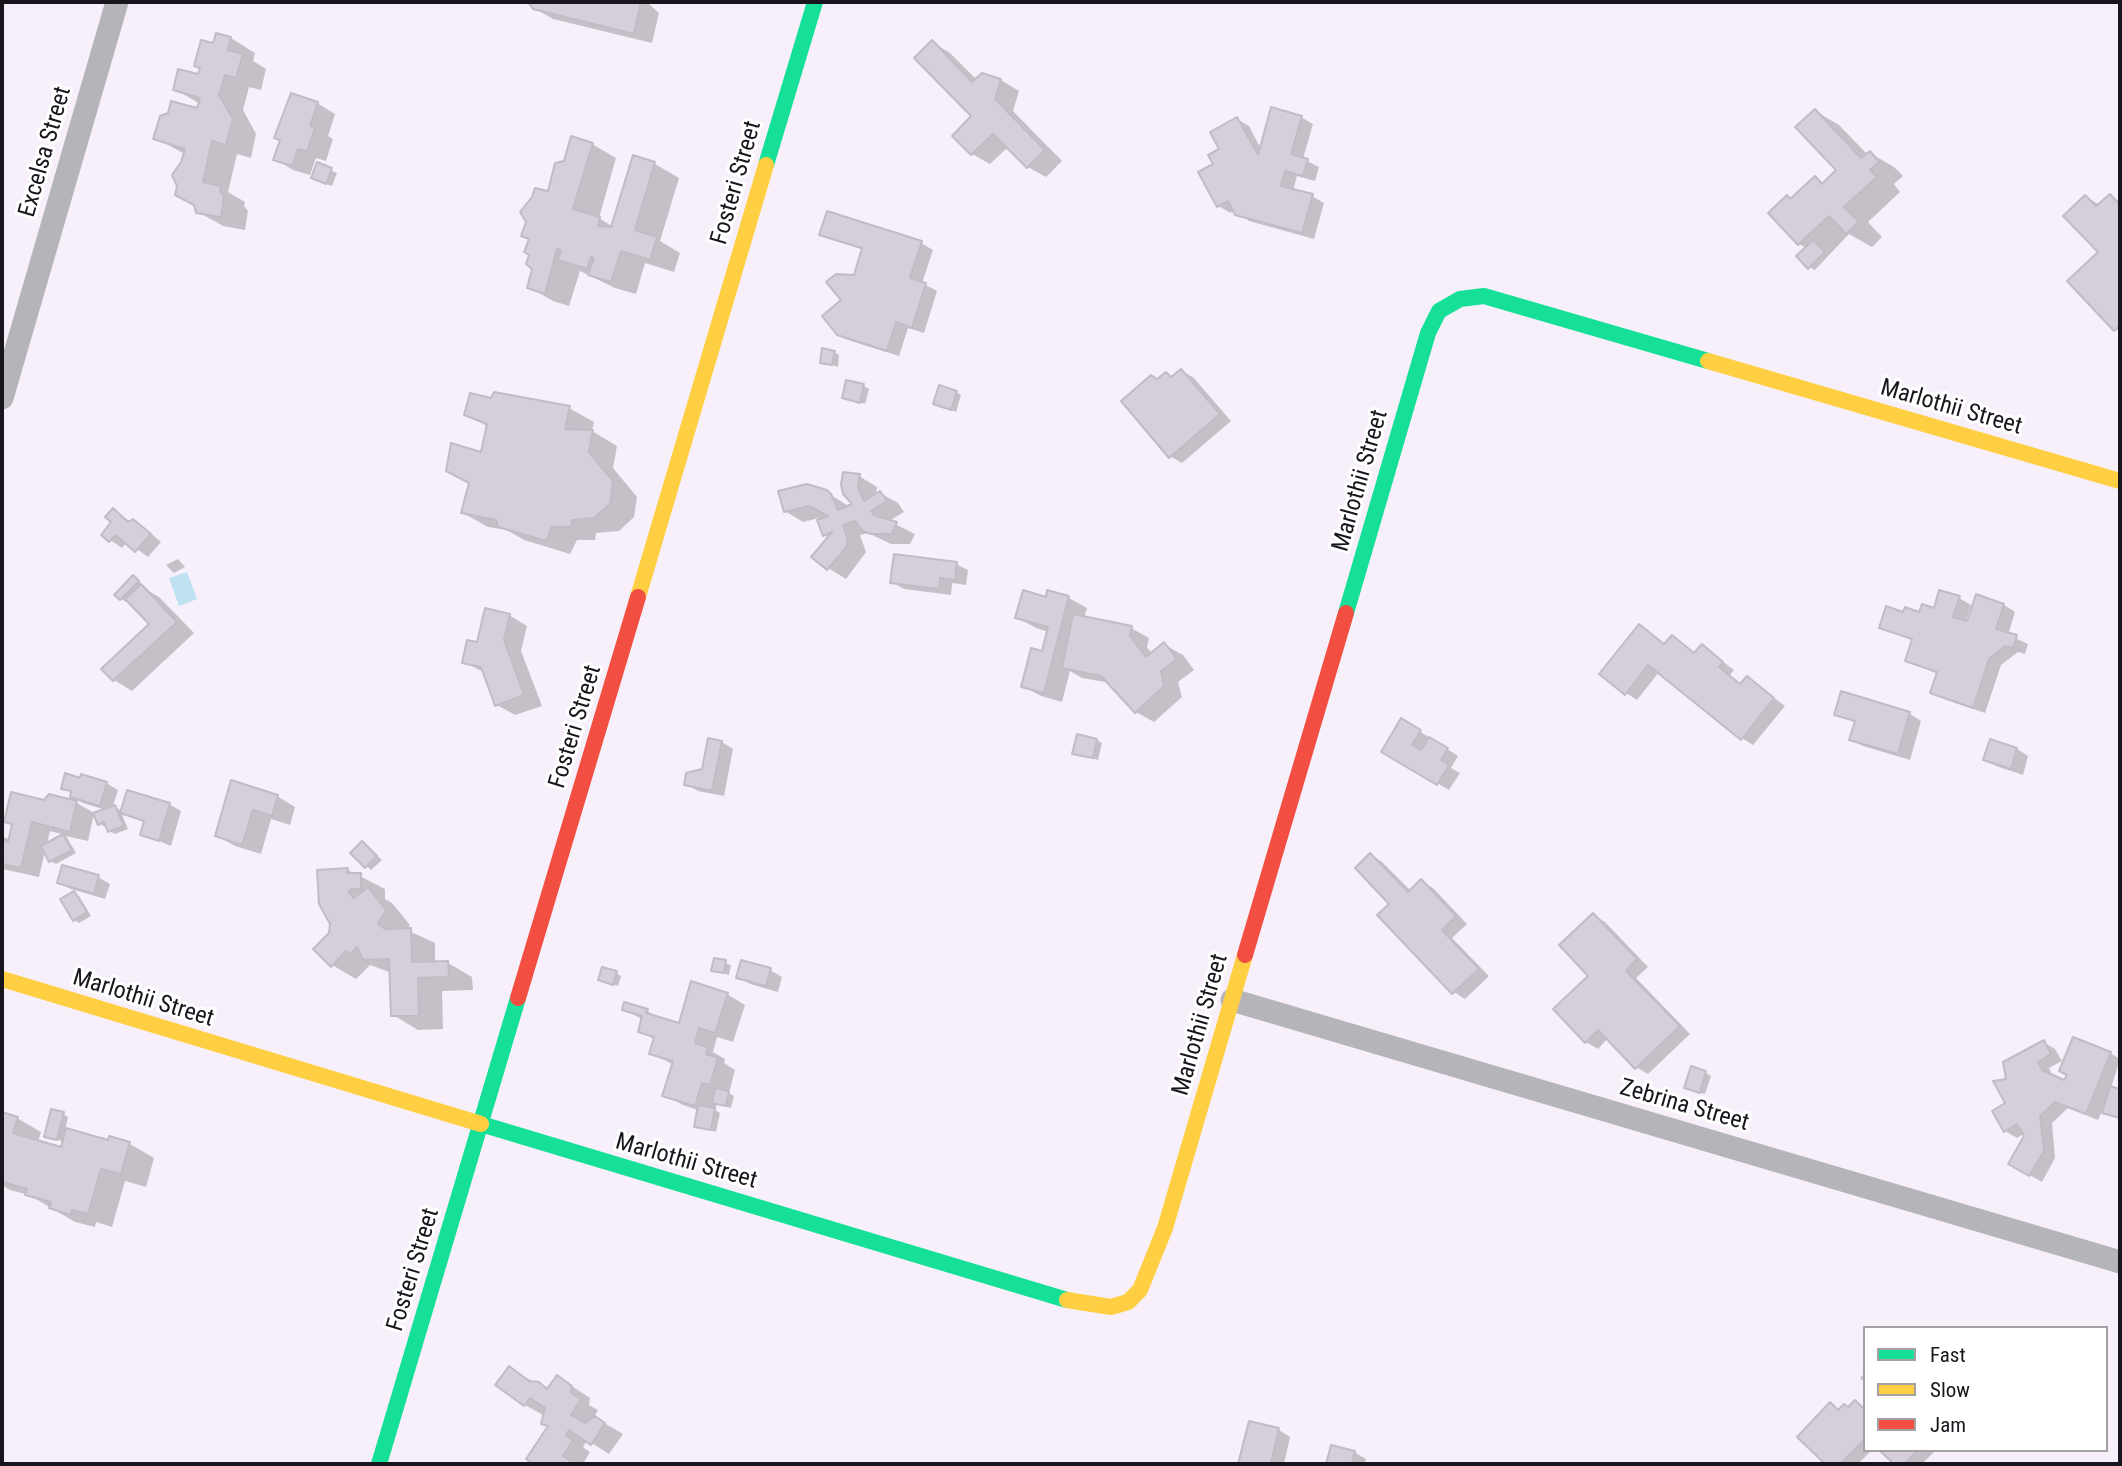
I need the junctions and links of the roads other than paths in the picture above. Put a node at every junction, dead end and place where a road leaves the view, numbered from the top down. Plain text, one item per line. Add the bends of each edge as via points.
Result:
1 (117, 2) edge
2 (815, 2) edge
3 (2, 398) edge
4 (2120, 481) edge
5 (2, 979) edge
6 (1232, 1000) junction
7 (482, 1125) junction
8 (2120, 1262) edge
9 (379, 1464) edge

1 - 3 street, Excelsa Street
2 - 7 street, Fosteri Street
4 - 6 street, Marlothii Street via 1484,296 1450,303 1439,311 1428,333
5 - 7 street, Marlothii Street
6 - 7 street, Marlothii Street via 1165,1228 1140,1290 1128,1302 1111,1307 1076,1303
6 - 8 street, Zebrina Street
7 - 9 street, Fosteri Street

